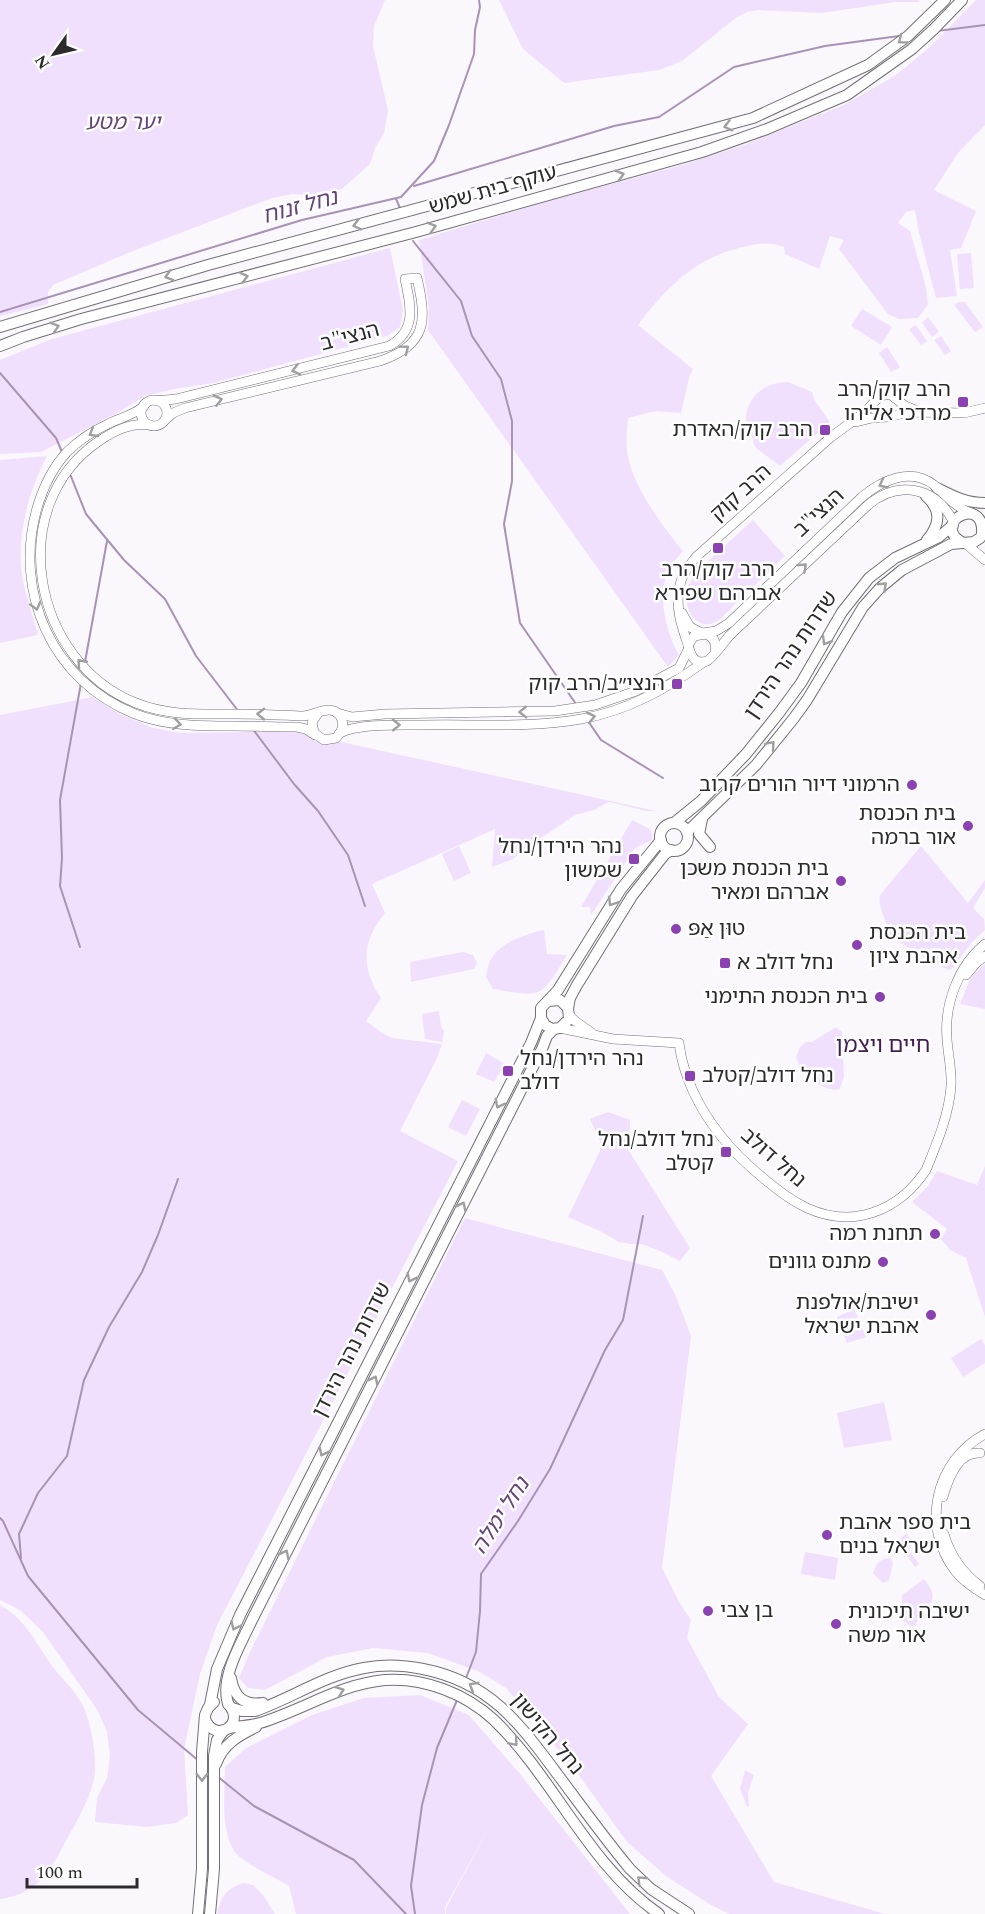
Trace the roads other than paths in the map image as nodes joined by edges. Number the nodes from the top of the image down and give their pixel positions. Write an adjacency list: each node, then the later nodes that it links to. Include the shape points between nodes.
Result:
1 (945, 0): 3 (main road, עוקף בית שמש, one-way to 3, via 908,36 868,65 753,118 208,265)
2 (962, 0): 4 (main road, עוקף בית שמש, one-way to 2, via 81,319 691,155 766,129 847,95 912,49)
3 (0, 327)
4 (0, 346)
5 (896, 399): 7 (street, via 885,394); 10 (street, הרב קוק); 11 (street, via 898,408)
6 (156, 401): 8 (street); 12 (street, via 166,410); 12 (street, הנצי"ב, one-way to 6, via 185,408 380,361 404,351 417,336 423,319 417,278 405,279 409,324 402,337 389,346)
7 (875, 402): 11 (street, via 876,410); 14 (street, הרב קוק)
8 (144, 406): 13 (street, via 142,417); 33 (street, one-way to 33, via 105,425 66,453 44,490 34,519 30,557 32,589 46,633 58,653 91,688 133,713 181,726 297,727)
9 (985, 408): 10 (street, הרב קוק, via 945,414)
10 (920, 411): 11 (street, הרב קוק)
11 (887, 416): 14 (street, הרב קוק)
12 (164, 421): 13 (street, via 158,426)
13 (150, 425): 30 (street, one-way to 13, via 302,716 179,714 156,710 114,692 79,663 66,646 47,605 40,568 42,535 51,500 71,467 95,444 128,427)
14 (848, 425): 25 (street, הרב קוק, via 696,557 681,580)
15 (937, 488): 17 (main road, via 958,499); 18 (street, הנצי"ב, via 955,505); 26 (street, הנצי"ב, one-way to 26, via 929,481 906,476 879,485 729,623)
16 (926, 496): 19 (street, הנצי"ב, via 942,506); 21 (main road, via 935,506 938,522); 28 (street, הנצי"ב, one-way to 16, via 875,500 905,489)
17 (985, 503)
18 (977, 514): 19 (main road, via 962,514); 20 (main road, via 983,524)
19 (953, 524): 21 (main road, שדרות נהר הירדן, via 939,537); 22 (main road, via 955,537)
20 (982, 534): 22 (main road, via 974,542); 23 (street)
21 (924, 542): 35 (main road, שדרות נהר הירדן, one-way to 35, via 883,566 859,588 779,713 701,801)
22 (964, 543): 24 (street); 34 (main road, שדרות נהר הירדן, one-way to 22, via 756,765 794,718 872,596 917,561 951,544)
23 (985, 554)
24 (985, 560)
25 (678, 601): 26 (street, via 687,624); 27 (street, הרב קוק, via 678,616)
26 (703, 633): 27 (street, via 693,637); 28 (street, via 714,640)
27 (688, 648): 29 (street, via 695,660); 31 (street, one-way to 31, via 680,668 649,685 575,709 352,717)
28 (716, 652): 29 (street)
29 (704, 662): 32 (street, one-way to 29, via 385,726 582,719 650,697)
30 (319, 712): 31 (street, via 328,709); 33 (street, via 312,724)
31 (337, 713): 32 (street, via 342,723)
32 (339, 734): 33 (street, via 327,740)
33 (316, 735)
34 (706, 812): 36 (main road, שדרות נהר הירדן); 38 (main road, via 699,834)
35 (674, 823): 36 (main road); 37 (main road, via 663,829)
36 (687, 832): 39 (main road, via 685,845)
37 (661, 840): 39 (main road); 43 (main road, one-way to 43, via 621,888)
38 (710, 847)
39 (671, 850): 44 (main road, via 632,896 577,985)
40 (985, 944): 42 (street, נחל דולב, via 970,958)
41 (985, 956): 42 (street, נחל דולב)
42 (956, 988): 47 (street, נחל דולב, via 946,1026 951,1075 948,1107 926,1170 890,1206 854,1218 806,1208 781,1193 740,1158 694,1093 679,1043)
43 (548, 1001): 44 (main road, via 560,1000); 45 (main road)
44 (569, 1011): 46 (main road, via 567,1023); 47 (street, נחל דולב, via 575,1021)
45 (541, 1018): 46 (main road, via 546,1026); 54 (main road, שדרות נהר הירדן, one-way to 54, via 240,1615 217,1669)
46 (557, 1028): 47 (street, נחל דולב); 52 (main road, שדרות נהר הירדן, one-way to 46, via 544,1042)
47 (597, 1036)
48 (981, 1437): 49 (street, via 977,1446); 51 (street, via 964,1447 948,1467 938,1492 937,1518 940,1542 952,1566)
49 (982, 1454): 50 (street, via 966,1455 955,1469 944,1494 942,1517 955,1560)
50 (985, 1588)
51 (985, 1595)
52 (231, 1668): 53 (main road, via 232,1685 241,1699 251,1704); 55 (main road, שדרות נהר הירדן, via 226,1686)
53 (279, 1701): 55 (main road, נחל הקישון, via 255,1711); 63 (main road, נחל הקישון, one-way to 53, via 635,1874 523,1729 503,1708 468,1683 432,1670 381,1665 333,1677)
54 (210, 1705): 55 (main road, via 219,1701); 57 (main road)
55 (230, 1706): 58 (main road, via 234,1721)
56 (286, 1713): 58 (main road); 59 (main road, via 228,1743); 62 (main road, נחל הקישון, one-way to 62, via 338,1691 382,1680 429,1685 461,1696 501,1728 608,1866)
57 (205, 1719): 58 (main road, via 212,1729); 60 (main road, one-way to 60)
58 (226, 1729): 59 (main road, via 215,1746)
59 (214, 1773): 61 (main road)
60 (198, 1914)
61 (210, 1914)
62 (659, 1914)
63 (688, 1914)

